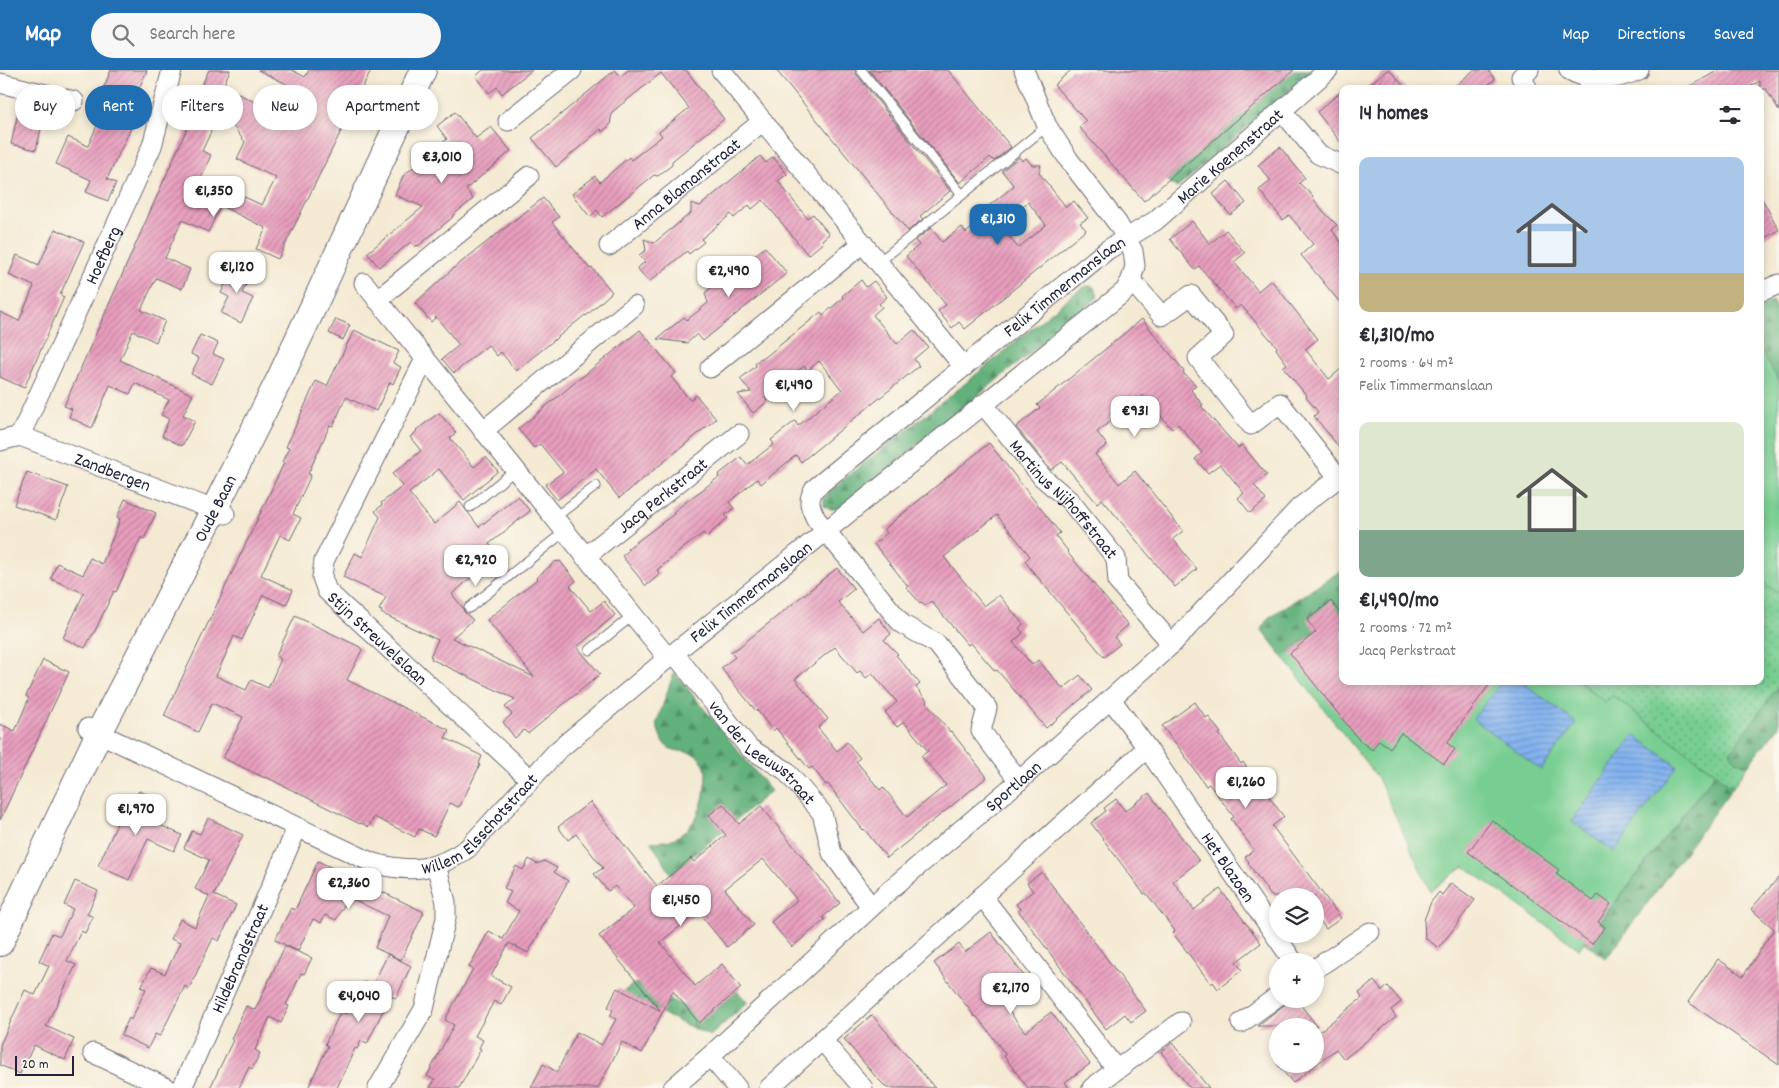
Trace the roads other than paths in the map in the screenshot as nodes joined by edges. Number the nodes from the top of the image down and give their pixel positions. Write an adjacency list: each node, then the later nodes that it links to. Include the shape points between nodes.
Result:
1 (172, 70): 37 (street, Hoefberg, via 152,146)
2 (423, 70): 44 (street, Oude Baan)
3 (572, 70): 15 (street)
4 (721, 70): 16 (street)
5 (861, 70): 20 (lane)
6 (1024, 70): 17 (street)
7 (1328, 70): 14 (street, Marie Koenenstraat)
8 (1529, 70): 12 (street, via 1521,77)
9 (1639, 70): 10 (street, via 1604,79)
10 (1573, 71)
11 (0, 83): 13 (street)
12 (1526, 85)
13 (15, 87)
14 (1282, 111): 18 (street, via 1318,154); 21 (street, Marie Koenenstraat, via 1155,220)
15 (508, 121)
16 (763, 121): 22 (street); 23 (street, Anna Blamanstraat)
17 (1047, 126): 20 (lane); 21 (street)
18 (1339, 164)
19 (529, 176): 29 (street)
20 (962, 195): 24 (lane)
21 (1127, 238): 25 (street, Felix Timmermanslaan, via 1135,266); 32 (street, Felix Timmermanslaan)
22 (863, 243): 24 (street); 33 (street)
23 (609, 246)
24 (879, 262): 32 (street)
25 (1131, 280): 34 (street, Felix Timmermanslaan, via 1125,291); 40 (street, via 1162,316 1191,295 1224,335 1198,358 1251,425 1280,403)
26 (364, 283): 29 (street)
27 (1779, 284): 28 (street)
28 (1764, 290)
29 (377, 300): 31 (street)
30 (634, 306): 35 (street)
31 (425, 360): 35 (street); 56 (street, Stijn Streuvelslaan, via 324,561 322,577 327,591)
32 (964, 367): 46 (street, Felix Timmermanslaan, via 814,489 810,506)
33 (710, 368)
34 (983, 404): 46 (street, Felix Timmermanslaan); 50 (street, Martinus Nijhoffstraat, via 1042,478 1070,500 1116,558 1118,582)
35 (483, 431): 39 (street)
36 (739, 434): 47 (street, Jacq Perkstraat)
37 (20, 436): 38 (street); 44 (street, Zandbergen)
38 (0, 441)
39 (515, 470): 43 (lane); 45 (street)
40 (1339, 475)
41 (1339, 477): 50 (street, Sportlaan, via 1300,507)
42 (596, 486): 45 (lane)
43 (470, 507)
44 (220, 512): 54 (street, Oude Baan)
45 (559, 525): 47 (street); 48 (lane)
46 (825, 531): 52 (street, Felix Timmermanslaan); 57 (street, via 902,624 937,644 987,708 981,732)
47 (585, 557): 49 (street)
48 (469, 608)
49 (633, 615): 51 (lane); 52 (street)
50 (1172, 644): 53 (street, Sportlaan)
51 (590, 650)
52 (671, 656): 56 (street, Willem Elsschotstraat, via 557,751); 61 (street, van der Leeuwstraat, via 749,748 785,770 822,813 832,853)
53 (1111, 699): 55 (street, Het Blazoen); 57 (street, Sportlaan)
54 (93, 730): 58 (street, Willem Elsschotstraat); 63 (street, Oude Baan)
55 (1147, 748): 60 (street); 64 (street, Het Blazoen)
56 (530, 779): 59 (street, Willem Elsschotstraat, via 468,848 453,859)
57 (1019, 781): 61 (street, Sportlaan)
58 (297, 828): 59 (street, Willem Elsschotstraat, via 374,863 395,869); 74 (street, Hildebrandstraat)
59 (436, 865): 75 (street, via 446,902 446,918 424,1009)
60 (982, 896): 69 (street); 72 (street)
61 (871, 907): 71 (street, Sportlaan)
62 (1370, 932): 65 (street)
63 (0, 943)
64 (1288, 953)
65 (1324, 963)
66 (1269, 1003): 68 (street)
67 (1181, 1022): 72 (street)
68 (1242, 1023)
69 (822, 1040): 78 (street); 79 (street)
70 (93, 1053): 73 (street)
71 (710, 1056): 76 (street, Sportlaan); 77 (street)
72 (1116, 1069): 80 (street)
73 (166, 1088)
74 (182, 1088)
75 (378, 1088)
76 (673, 1088)
77 (737, 1088)
78 (770, 1088)
79 (863, 1088)
80 (1092, 1088)

